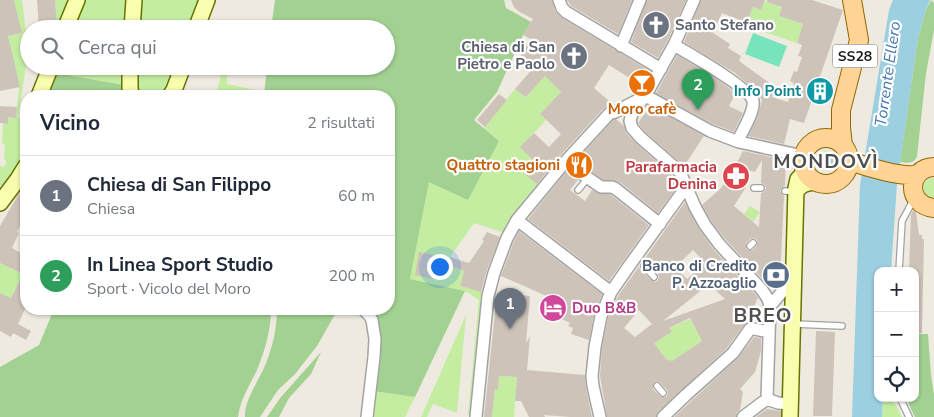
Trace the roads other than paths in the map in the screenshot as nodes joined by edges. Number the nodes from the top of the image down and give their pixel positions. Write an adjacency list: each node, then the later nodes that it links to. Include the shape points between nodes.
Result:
1 (76, 0): 8 (street)
2 (134, 0): 9 (street)
3 (207, 0): 10 (street)
4 (559, 0): 12 (street, via 566,12)
5 (640, 0): 12 (street)
6 (694, 0): 11 (street)
7 (852, 0): 21 (main road, SS28, via 859,40)
8 (69, 20)
9 (133, 20)
10 (199, 20)
11 (674, 45): 13 (street); 25 (street, via 719,72 753,100)
12 (621, 46): 13 (street)
13 (661, 69): 20 (street)
14 (47, 75): 17 (street)
15 (130, 75): 18 (street)
16 (180, 75): 19 (street)
17 (41, 90)
18 (130, 90)
19 (174, 90)
20 (651, 98): 22 (street); 23 (street, via 632,114); 29 (street, via 709,131)
21 (841, 110): 24 (main road, SS28); 26 (main road, SS28)
22 (612, 113): 23 (street); 27 (street)
23 (631, 124): 32 (street, via 641,138 680,172)
24 (826, 138): 26 (main road); 29 (main road, via 807,147)
25 (738, 141)
26 (843, 145): 28 (main road)
27 (565, 162): 31 (street); 38 (street)
28 (855, 169): 29 (main road, via 827,185 820,184); 35 (main road)
29 (808, 170): 43 (street, via 790,192)
30 (20, 176): 37 (street)
31 (588, 178): 36 (lane); 39 (street, via 601,187 616,189)
32 (686, 187): 39 (street); 45 (street, via 696,211 718,242 737,259 762,290)
33 (754, 188): 34 (lane)
34 (761, 188)
35 (920, 189): 41 (lane, via 902,221)
36 (578, 190)
37 (0, 203)
38 (517, 220): 44 (street); 56 (street, via 507,238 488,294)
39 (660, 224): 44 (street)
40 (644, 266): 42 (lane)
41 (899, 267)
42 (654, 277)
43 (794, 278): 45 (street); 47 (street)
44 (611, 292): 57 (street, via 600,320 592,373)
45 (770, 306): 49 (street)
46 (368, 315): 55 (street, via 375,339)
47 (793, 324): 48 (lane); 54 (street)
48 (842, 326)
49 (769, 332): 52 (street); 58 (street, via 750,330 733,353 673,404)
50 (657, 386): 51 (lane)
51 (663, 393)
52 (767, 399): 54 (street); 59 (street)
53 (902, 402): 60 (lane)
54 (790, 410)
55 (366, 417)
56 (476, 417)
57 (600, 417)
58 (664, 417)
59 (743, 417)
60 (909, 417)

